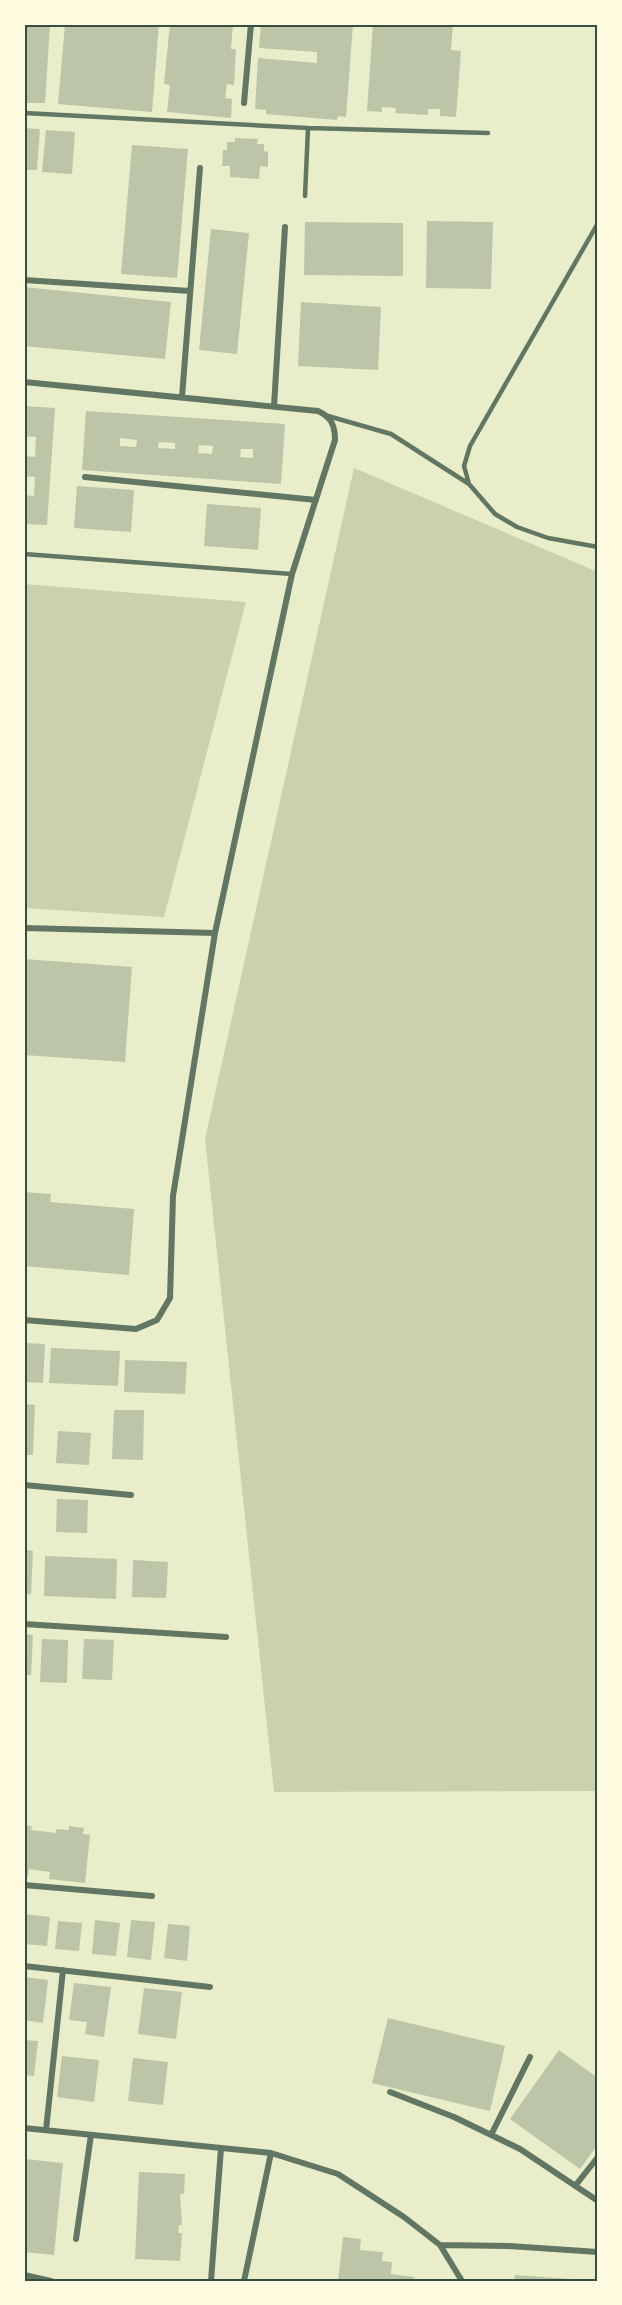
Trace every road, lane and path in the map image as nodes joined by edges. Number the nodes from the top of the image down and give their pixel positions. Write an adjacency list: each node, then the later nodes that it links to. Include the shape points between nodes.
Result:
1 (251, 24): 2 (street)
2 (244, 103)
3 (24, 113): 4 (lane)
4 (308, 128): 5 (lane); 7 (lane)
5 (488, 133)
6 (200, 168): 11 (street)
7 (305, 196)
8 (598, 223): 17 (lane, via 470,446 464,466)
9 (285, 227): 14 (street)
10 (24, 280): 11 (street)
11 (190, 291): 13 (street)
12 (24, 382): 13 (street)
13 (182, 397): 14 (street)
14 (274, 406): 15 (street, via 318,411)
15 (328, 416): 17 (lane, via 390,434); 18 (street, via 335,427 335,440)
16 (85, 477): 18 (street)
17 (469, 484): 19 (lane, via 495,514 517,527 548,538)
18 (316, 500): 21 (street)
19 (598, 547)
20 (24, 554): 21 (lane)
21 (292, 574): 23 (street)
22 (24, 928): 23 (street)
23 (214, 933): 24 (street, via 172,1197 170,1298 157,1320 136,1329)
24 (24, 1320)
25 (24, 1485): 26 (street)
26 (130, 1495)
27 (24, 1624): 28 (street)
28 (226, 1637)
29 (24, 1885): 30 (street)
30 (152, 1896)
31 (24, 1966): 32 (street)
32 (63, 1970): 33 (street); 37 (street)
33 (210, 1987)
34 (530, 2057): 39 (street)
35 (390, 2092): 39 (street)
36 (24, 2128): 37 (street)
37 (46, 2130): 38 (street)
38 (91, 2135): 40 (street); 45 (street)
39 (491, 2135): 43 (street, via 520,2149)
40 (221, 2148): 41 (street); 50 (street)
41 (272, 2153): 46 (street, via 338,2174); 51 (street)
42 (598, 2157): 43 (street)
43 (575, 2186): 44 (street)
44 (598, 2201)
45 (76, 2239)
46 (440, 2245): 47 (street); 52 (street)
47 (598, 2252)
48 (24, 2275): 49 (street)
49 (51, 2281)
50 (212, 2281)
51 (244, 2281)
52 (462, 2281)

